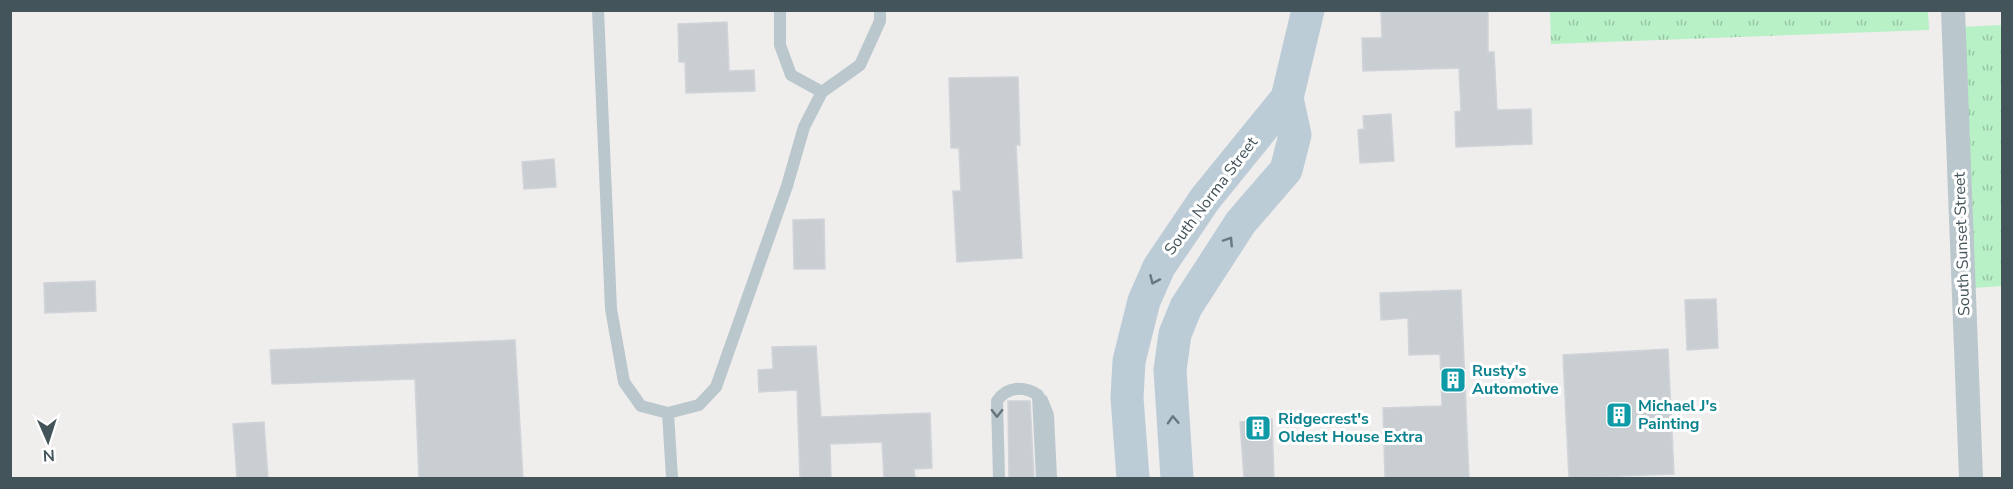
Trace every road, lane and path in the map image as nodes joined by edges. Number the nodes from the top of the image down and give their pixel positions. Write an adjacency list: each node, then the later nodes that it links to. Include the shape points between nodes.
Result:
1 (598, 10): 9 (lane, via 611,309 624,382 641,406)
2 (780, 10): 6 (lane, via 780,45 791,75)
3 (880, 10): 6 (lane, via 880,21 860,65)
4 (1308, 10): 7 (street, South Norma Street)
5 (1953, 10): 16 (street, South Sunset Street)
6 (822, 92): 9 (lane, via 804,127 716,387 699,405)
7 (1287, 98): 14 (street, South Norma Street, one-way to 14, via 1205,199 1159,267 1144,301 1130,361 1127,398); 15 (street, South Norma Street, one-way to 7, via 1170,370 1175,334 1186,307 1241,222 1286,170 1295,135)
8 (1038, 395): 11 (lane, one-way to 11, via 1015,388 997,401); 12 (lane); 13 (lane, via 1048,416)
9 (668, 413): 10 (lane)
10 (672, 478)
11 (999, 478)
12 (1042, 478)
13 (1051, 478)
14 (1133, 478)
15 (1177, 478)
16 (1971, 478)

